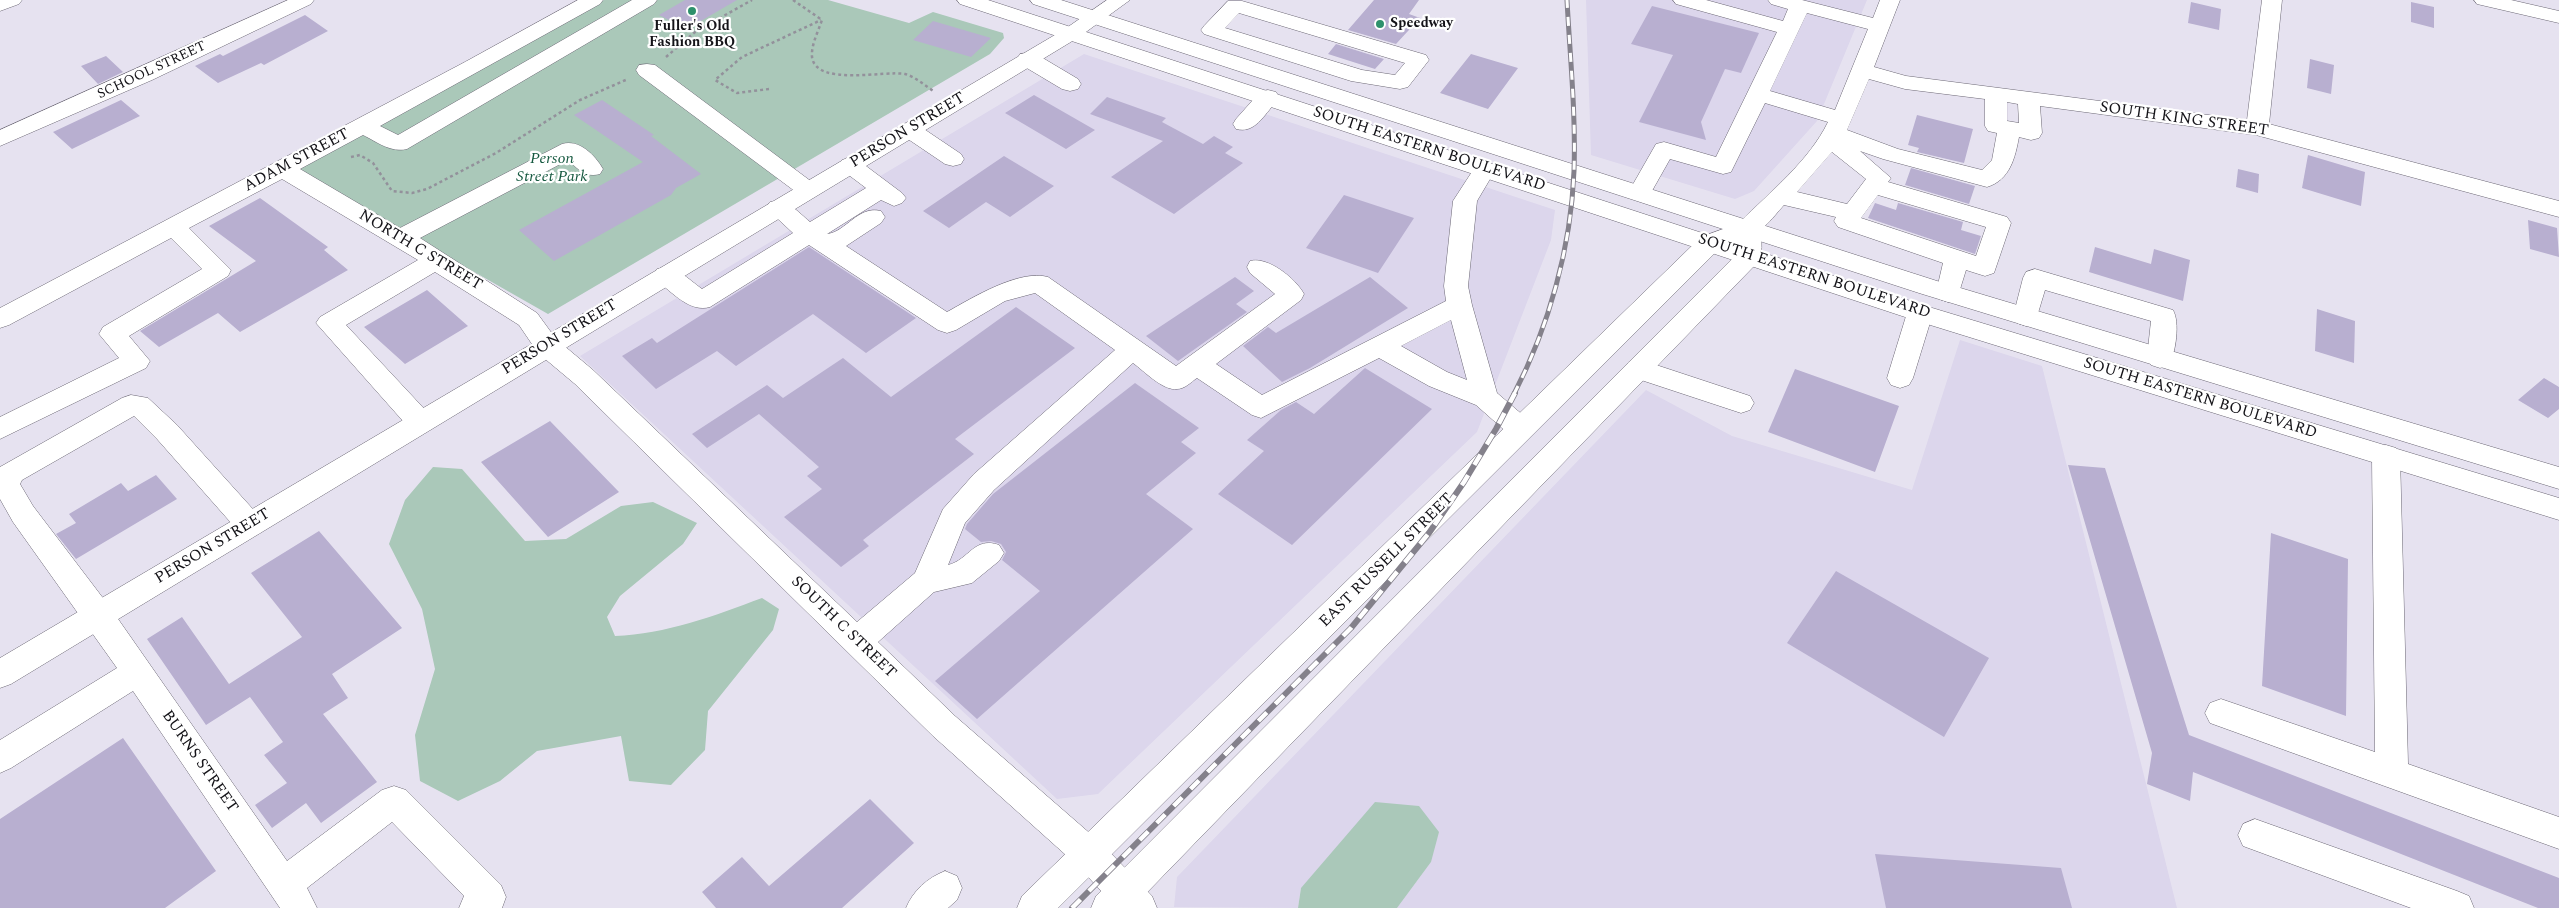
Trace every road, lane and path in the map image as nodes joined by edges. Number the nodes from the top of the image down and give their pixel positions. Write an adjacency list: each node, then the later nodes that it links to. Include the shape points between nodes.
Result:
1 (12, 0): 16 (main road)
2 (304, 0): 46 (main road, SCHOOL STREET)
3 (593, 0): 41 (main road, ADAM STREET)
4 (646, 0): 41 (main road, via 399,144)
5 (752, 0): 28 (path, via 695,32)
6 (793, 0): 20 (path)
7 (967, 0): 23 (main road, SOUTH EASTERN BOULEVARD)
8 (1040, 0): 18 (main road, SOUTH EASTERN BOULEVARD)
9 (1120, 0): 18 (main road, PERSON STREET)
10 (1683, 0): 22 (main road)
11 (1778, 0): 17 (main road)
12 (1890, 0): 21 (main road, EAST RUSSELL STREET)
13 (2272, 0): 43 (main road)
14 (2484, 0): 19 (main road)
15 (1228, 2): 24 (main road, via 1211,30); 31 (main road, via 1418,60 1400,82)
16 (0, 5)
17 (1800, 6): 21 (main road); 22 (main road)
18 (1094, 17): 23 (main road, PERSON STREET); 26 (main road, SOUTH EASTERN BOULEVARD)
19 (2559, 17)
20 (822, 20): 33 (path, via 742,57 715,80 737,92); 39 (path, via 812,52 813,61 821,71 842,76 908,75)
21 (1880, 26): 29 (main road, EAST RUSSELL STREET)
22 (1790, 28): 35 (main road)
23 (1072, 33): 27 (main road, PERSON STREET); 37 (main road, SOUTH EASTERN BOULEVARD)
24 (1232, 36): 25 (main road); 26 (main road)
25 (1278, 51): 30 (main road); 31 (main road)
26 (1216, 55): 30 (main road, SOUTH EASTERN BOULEVARD)
27 (1028, 59): 32 (main road); 39 (main road, PERSON STREET)
28 (648, 70): 47 (path, via 580,100 496,153 427,189 412,193 392,191 372,163 360,155); 54 (main road)
29 (1862, 70): 36 (main road, SOUTH KING STREET, via 1905,82); 45 (main road, EAST RUSSELL STREET)
30 (1262, 71): 34 (main road, SOUTH EASTERN BOULEVARD)
31 (1346, 72): 34 (main road)
32 (1070, 84)
33 (769, 89)
34 (1330, 92): 55 (main road, SOUTH EASTERN BOULEVARD)
35 (1758, 94): 45 (main road); 55 (main road, via 1723,167 1664,149)
36 (1996, 94): 38 (main road, SOUTH KING STREET); 42 (main road, via 1996,126)
37 (1268, 97): 40 (main road); 52 (main road, SOUTH EASTERN BOULEVARD)
38 (2029, 98): 42 (main road, via 2031,133); 43 (main road, SOUTH KING STREET)
39 (953, 104): 44 (main road, PERSON STREET)
40 (1244, 124)
41 (363, 126): 50 (main road, ADAM STREET)
42 (2009, 128): 45 (main road, via 2003,162 1987,179 1890,154)
43 (2257, 128): 58 (main road, SOUTH KING STREET)
44 (910, 130): 48 (main road); 49 (main road, PERSON STREET)
45 (1836, 131): 53 (main road, via 1879,178); 56 (main road, EAST RUSSELL STREET)
46 (0, 139)
47 (346, 158)
48 (953, 159)
49 (850, 165): 54 (main road, PERSON STREET); 64 (main road, via 888,194)
50 (283, 169): 61 (main road, ADAM STREET); 63 (main road, NORTH C STREET)
51 (592, 169): 63 (main road, via 570,149)
52 (1485, 169): 65 (main road, SOUTH EASTERN BOULEVARD); 72 (main road, via 1465,202 1456,286)
53 (1873, 186): 59 (main road); 67 (main road, via 1999,223 1985,267)
54 (808, 190): 57 (main road, PERSON STREET)
55 (1640, 193): 62 (main road, SOUTH EASTERN BOULEVARD)
56 (1780, 196): 59 (main road); 62 (main road, EAST RUSSELL STREET)
57 (778, 208): 64 (main road); 70 (main road, PERSON STREET)
58 (2559, 209)
59 (1852, 213): 67 (main road, via 1846,222)
60 (872, 217): 64 (main road)
61 (173, 227): 75 (main road, ADAM STREET); 86 (main road, via 219,270 112,334 137,360)
62 (1748, 228): 65 (main road, EAST RUSSELL STREET); 66 (main road); 71 (main road, SOUTH EASTERN BOULEVARD)
63 (400, 238): 68 (main road, NORTH C STREET)
64 (819, 240): 70 (main road, via 701,301); 78 (main road, via 947,324 996,294 1039,283)
65 (1710, 243): 66 (main road, SOUTH EASTERN BOULEVARD); 87 (main road, EAST RUSSELL STREET)
66 (1749, 256): 73 (main road, SOUTH EASTERN BOULEVARD); 81 (main road)
67 (1956, 259): 71 (main road)
68 (437, 260): 76 (main road, NORTH C STREET, via 530,320); 85 (main road, via 329,323)
69 (1259, 267): 80 (main road, via 1292,294)
70 (666, 275): 76 (main road, PERSON STREET)
71 (1948, 293): 74 (main road, SOUTH EASTERN BOULEVARD)
72 (1459, 305): 77 (main road); 83 (main road)
73 (1920, 313): 82 (main road); 88 (main road, SOUTH EASTERN BOULEVARD)
74 (2026, 317): 79 (main road, SOUTH EASTERN BOULEVARD); 79 (main road, via 2035,278 2164,316)
75 (0, 319)
76 (547, 346): 85 (main road, PERSON STREET); 95 (main road, SOUTH C STREET, via 584,377)
77 (1379, 346): 80 (main road, via 1261,408); 83 (main road, via 1438,379)
78 (1132, 349): 80 (main road, via 1176,380); 93 (main road, via 984,482 954,517)
79 (2160, 358): 89 (main road, SOUTH EASTERN BOULEVARD)
80 (1197, 364)
81 (1638, 369): 84 (main road); 105 (main road)
82 (1900, 378)
83 (1485, 398): 87 (main road)
84 (1741, 403)
85 (420, 422): 91 (main road, PERSON STREET)
86 (0, 429)
87 (1521, 429): 103 (main road, EAST RUSSELL STREET)
88 (2386, 456): 90 (main road, SOUTH EASTERN BOULEVARD); 100 (main road)
89 (2559, 478)
90 (2559, 510)
91 (250, 525): 94 (main road, PERSON STREET); 94 (main road, BURNS STREET, via 139,405 131,406 11,473 6,484 23,514)
92 (989, 554): 93 (main road, via 962,574)
93 (926, 581): 95 (main road)
94 (98, 615): 96 (main road, BURNS STREET); 97 (main road, PERSON STREET)
95 (857, 641): 103 (main road, SOUTH C STREET, via 944,726)
96 (137, 672): 99 (main road); 104 (main road, BURNS STREET)
97 (0, 674)
98 (2221, 713): 100 (main road)
99 (0, 758)
100 (2392, 773): 101 (main road)
101 (2559, 833)
102 (2255, 835): 108 (main road)
103 (1089, 854): 105 (main road, SOUTH C STREET); 107 (main road, EAST RUSSELL STREET)
104 (292, 896): 106 (main road, via 394,802 489,897)
105 (1124, 903)
106 (476, 908)
107 (1034, 908)
108 (2456, 908)

